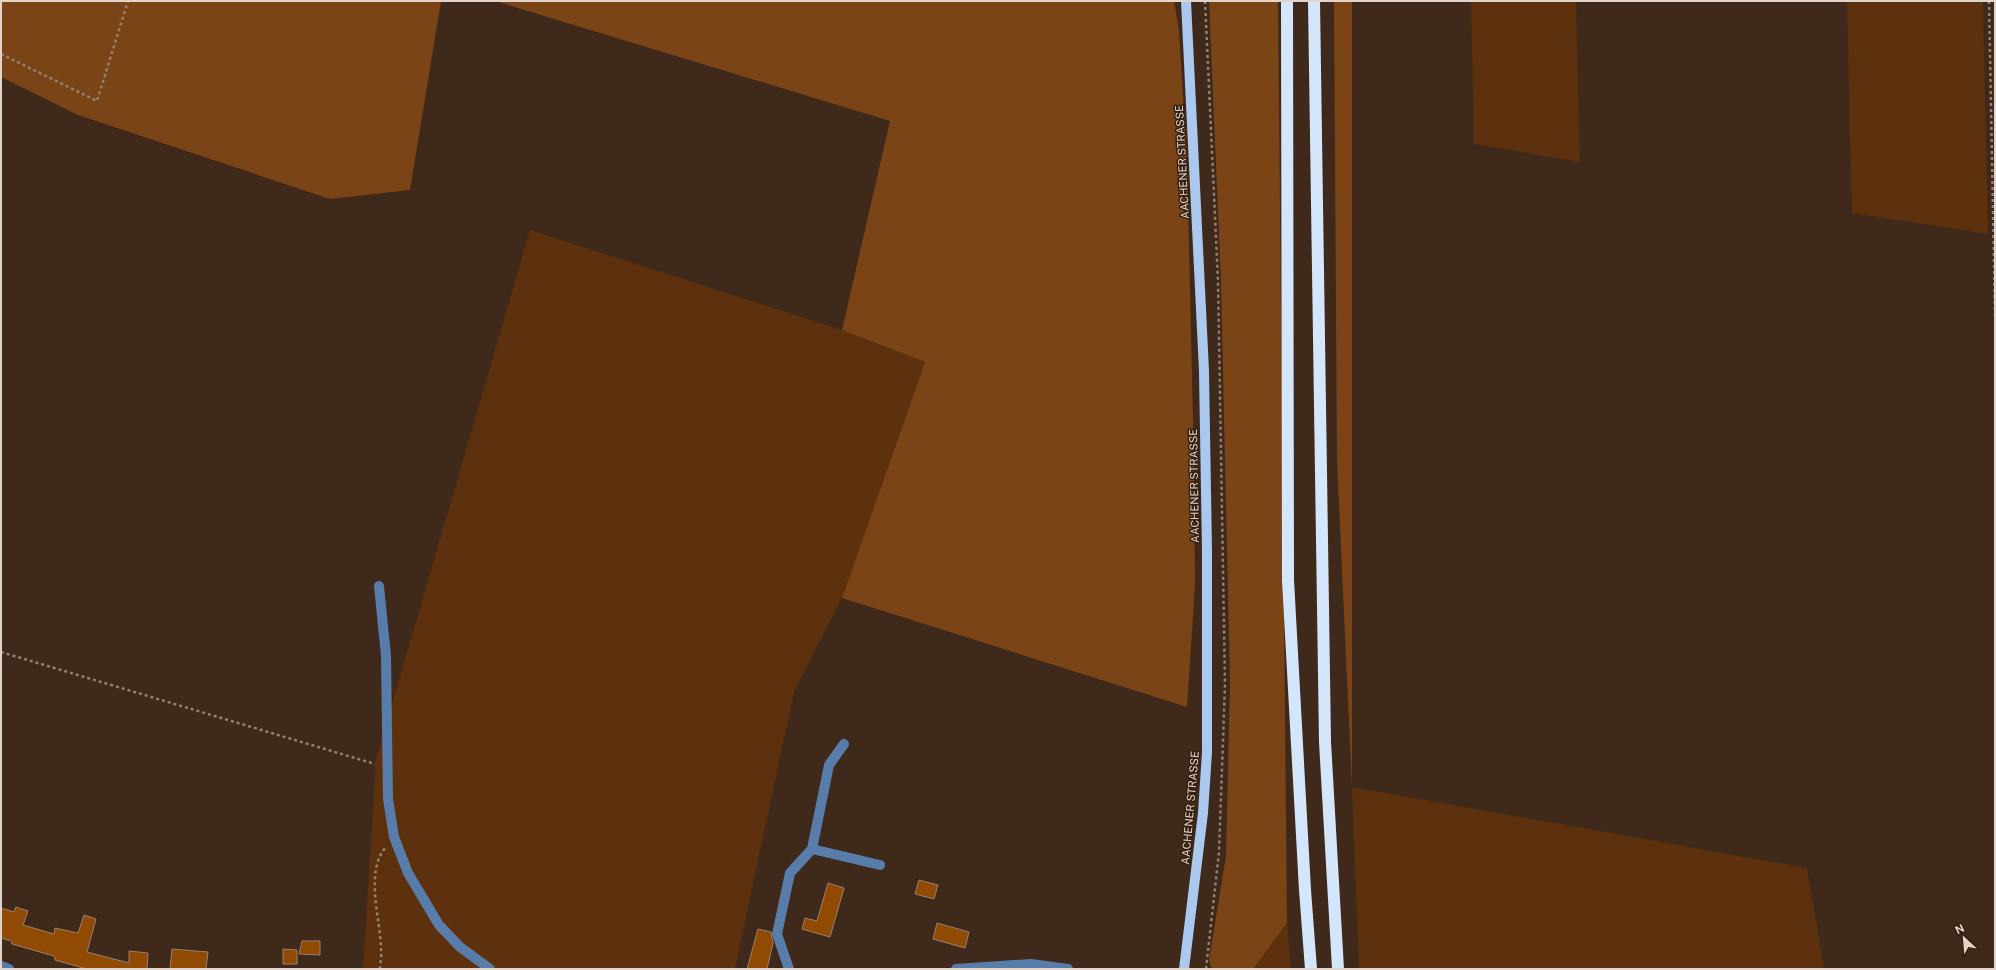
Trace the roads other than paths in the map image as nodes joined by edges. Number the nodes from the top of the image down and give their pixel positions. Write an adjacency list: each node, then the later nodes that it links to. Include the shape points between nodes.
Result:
1 (1186, 1): 14 (main road, AACHENER STRASSE, via 1204,371 1207,752 1203,813)
2 (1287, 1): 15 (highway, via 1288,580)
3 (1314, 1): 16 (highway, via 1325,734)
4 (379, 586): 10 (street, via 386,656 388,799 394,837 408,873 439,926 460,948)
5 (844, 744): 6 (street, via 830,765)
6 (812, 849): 7 (street); 11 (street, via 790,873 782,906 777,934)
7 (880, 865)
8 (1, 966): 9 (street)
9 (9, 969)
10 (490, 969)
11 (789, 969)
12 (956, 969): 13 (street, via 1031,964)
13 (1068, 969)
14 (1184, 969)
15 (1311, 969)
16 (1338, 969)

